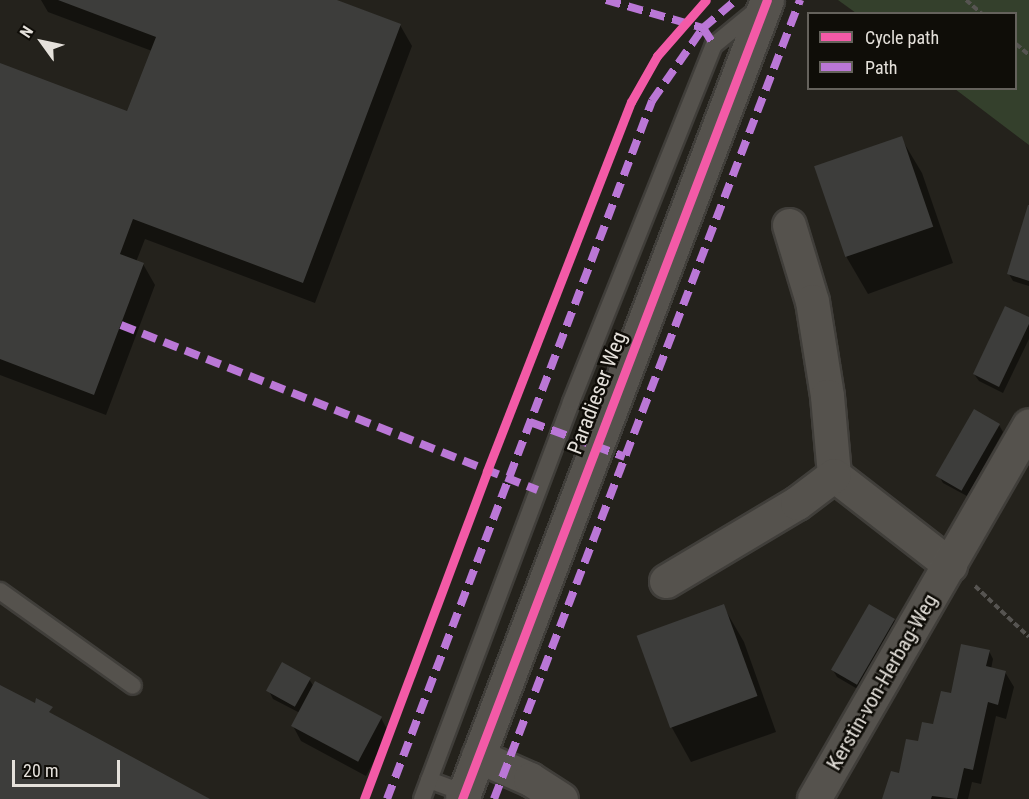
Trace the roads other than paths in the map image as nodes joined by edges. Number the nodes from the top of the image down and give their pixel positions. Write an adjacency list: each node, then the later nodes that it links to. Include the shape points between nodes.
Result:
1 (766, 2): 9 (street, Paradieser Weg); 10 (lane, via 714,45 571,402)
2 (789, 225): 4 (street, via 812,301)
3 (1029, 425): 5 (street, Kerstin-von-Herbag-Weg)
4 (834, 474): 5 (street); 6 (street, via 797,503)
5 (951, 565): 14 (street, Kerstin-von-Herbag-Weg)
6 (666, 581)
7 (0, 591): 8 (lane)
8 (133, 686)
9 (478, 756): 11 (street, Paradieser Weg); 13 (street, via 530,779)
10 (429, 780): 11 (lane); 12 (lane)
11 (463, 796)
12 (422, 799)
13 (561, 799)
14 (814, 799)

